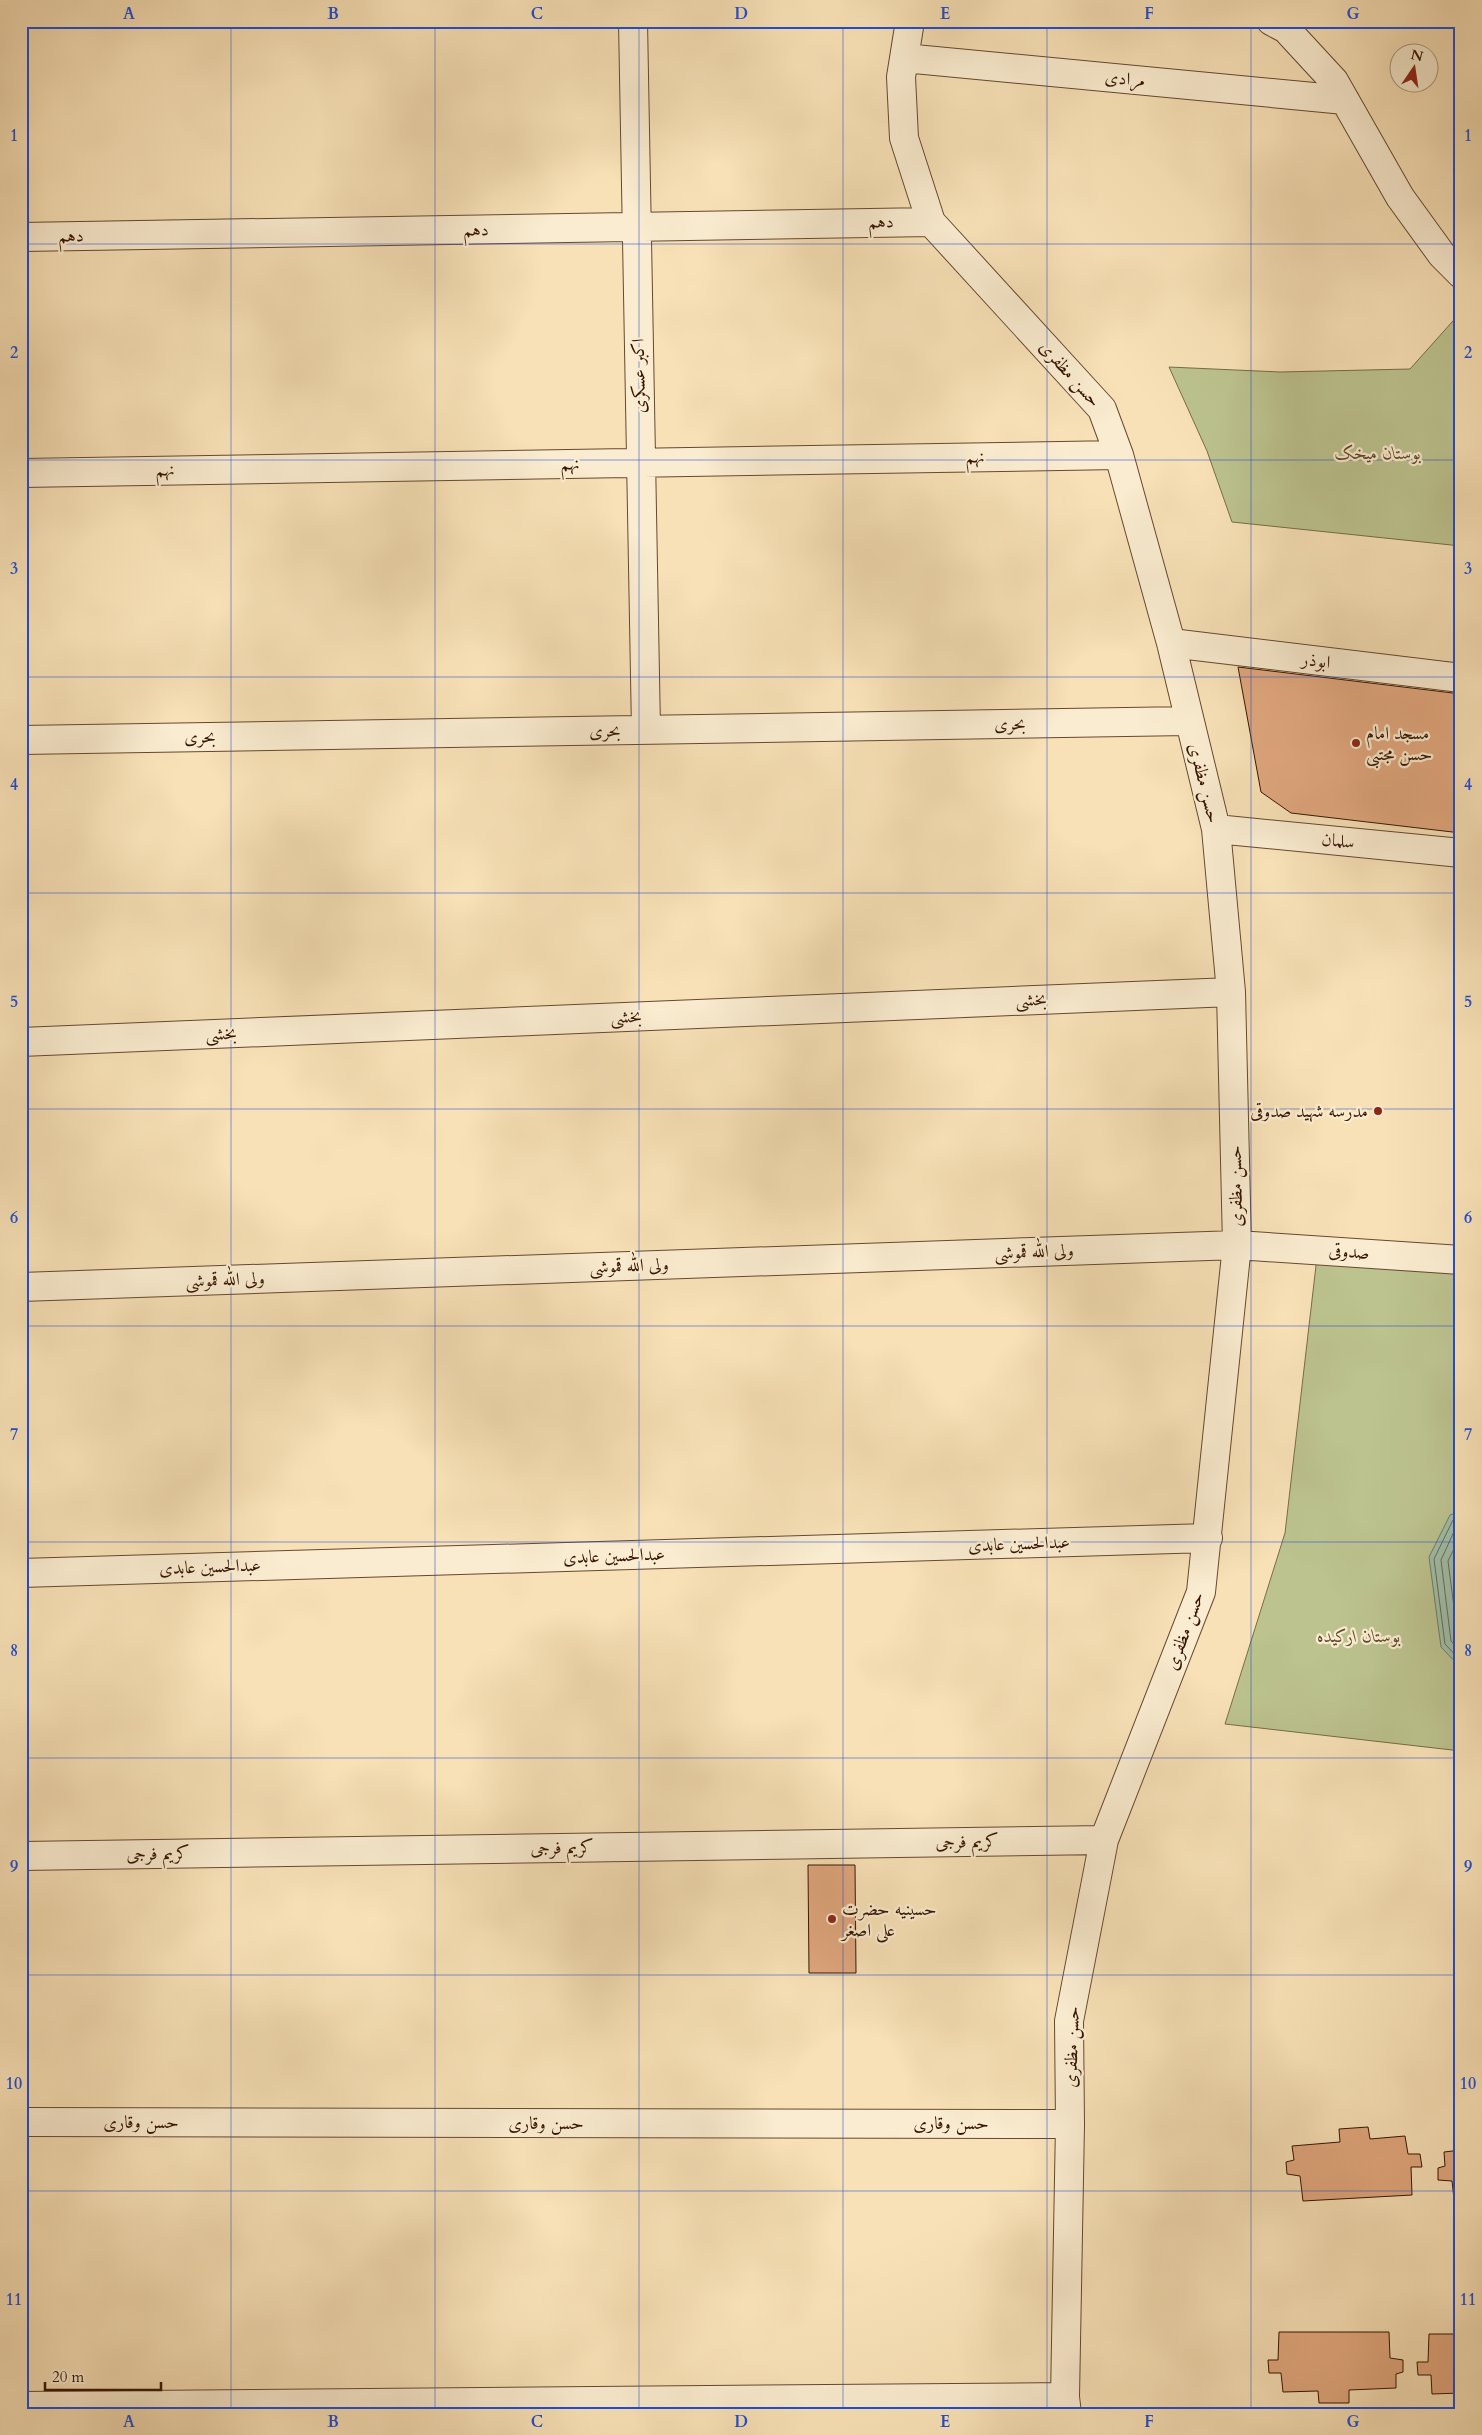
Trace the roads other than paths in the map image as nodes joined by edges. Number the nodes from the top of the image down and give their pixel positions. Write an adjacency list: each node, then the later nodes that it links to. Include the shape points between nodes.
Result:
1 (633, 21): 7 (street, اکبر عسکری)
2 (910, 21): 4 (street, حسن مظفری)
3 (1271, 21): 5 (street, via 1286,29 1334,81)
4 (904, 58): 5 (street, مرادی); 6 (street, حسن مظفری, via 904,138)
5 (1345, 100): 9 (street, via 1400,197 1442,255)
6 (931, 222): 7 (street, دهم); 10 (street, حسن مظفری, via 1102,409)
7 (636, 227): 8 (street, دهم); 11 (street, اکبر عسکری)
8 (21, 237)
9 (1461, 274)
10 (1119, 455): 11 (street, نهم); 13 (street, حسن مظفری)
11 (640, 462): 12 (street, نهم); 16 (street, اکبر عسکری)
12 (21, 472)
13 (1171, 643): 14 (street, ابوذر); 15 (street, حسن مظفری)
14 (1461, 678)
15 (1188, 721): 16 (street, بحری); 18 (street, حسن مظفری)
16 (646, 730): 17 (street, بحری)
17 (21, 740)
18 (1216, 829): 19 (street, سلمان); 20 (street, حسن مظفری)
19 (1461, 853)
20 (1231, 992): 21 (street, بخشی); 22 (street, حسن مظفری)
21 (21, 1042)
22 (1237, 1245): 23 (street, صدوقی); 24 (street, ولی الله قموشی); 25 (street, حسن مظفری)
23 (1461, 1260)
24 (21, 1287)
25 (1208, 1538): 26 (street, عبدالحسین عابدی); 27 (street, حسن مظفری, via 1202,1592)
26 (21, 1573)
27 (1104, 1840): 28 (street, کریم فرجی); 30 (street, حسن مظفری, via 1069,2021)
28 (21, 1856)
29 (21, 2122): 30 (street, حسن وقاری)
30 (1070, 2124): 31 (street, حسن مظفری)
31 (1066, 2405): 32 (street)
32 (21, 2406)

